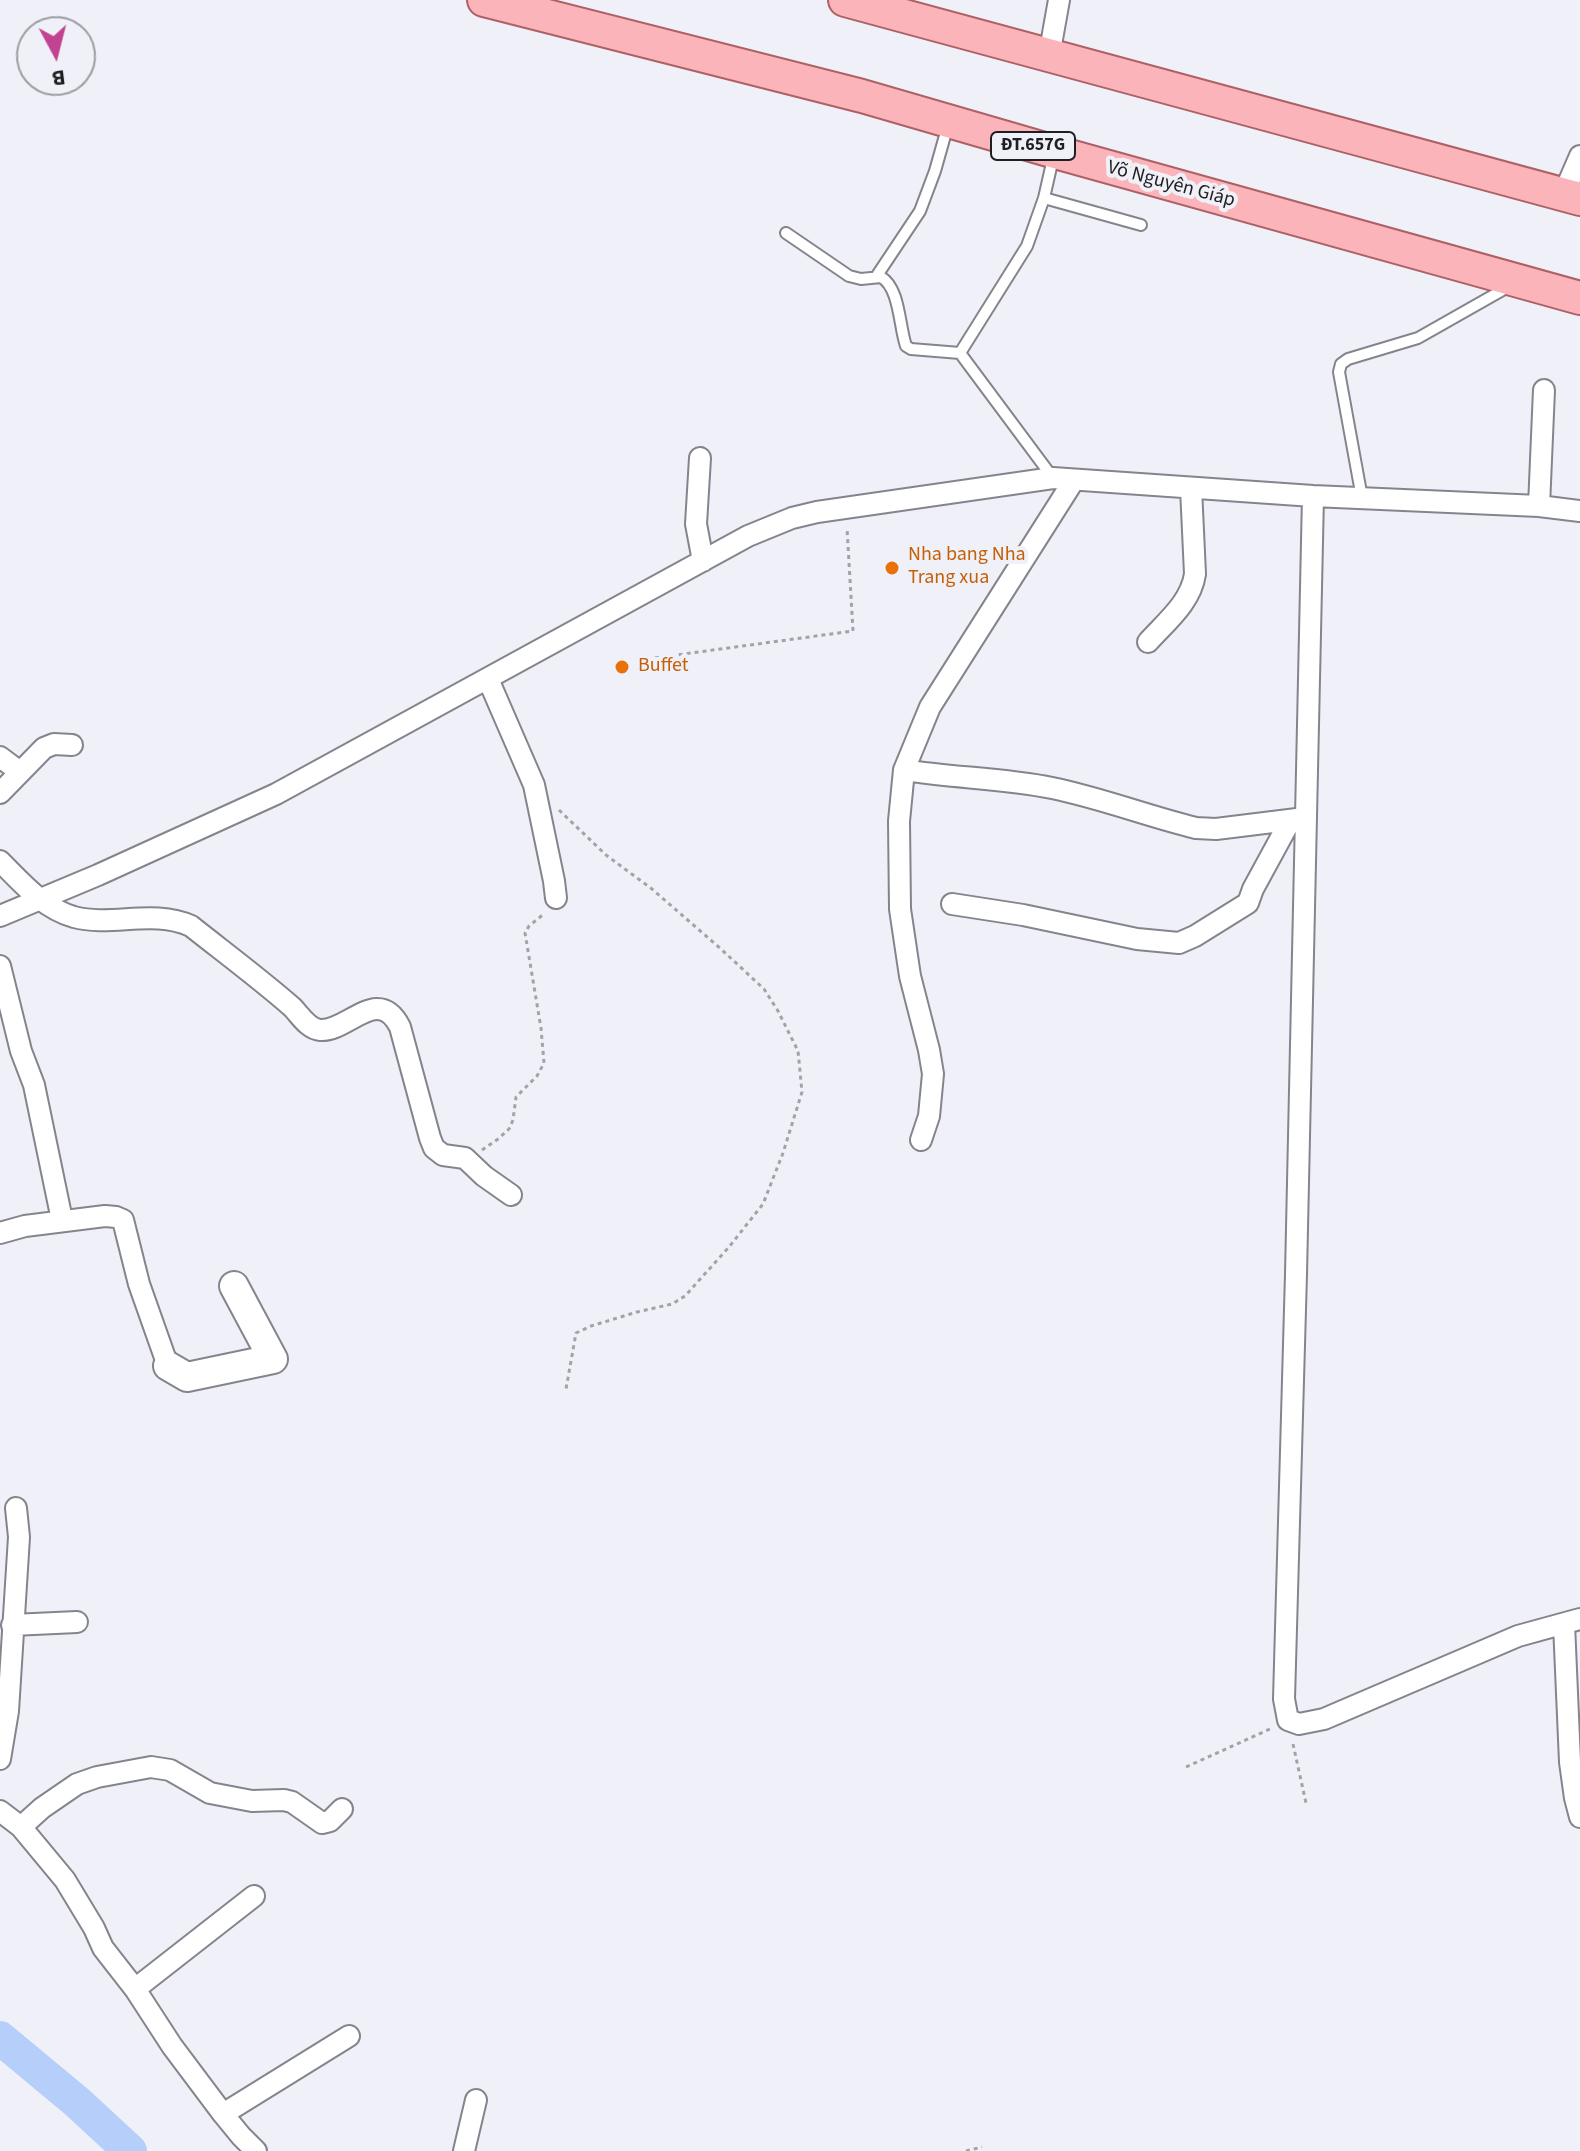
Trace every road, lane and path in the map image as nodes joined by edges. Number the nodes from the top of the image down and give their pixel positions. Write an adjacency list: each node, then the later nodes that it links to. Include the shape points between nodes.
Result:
1 (484, 0): 5 (main road, Võ Nguyên Giáp / ĐT.657G)
2 (845, 0): 4 (main road)
3 (1059, 0): 4 (street)
4 (1049, 56): 8 (main road)
5 (948, 121): 6 (main road, Võ Nguyên Giáp / ĐT.657G); 12 (lane, via 920,211)
6 (1055, 152): 9 (lane); 13 (main road, Võ Nguyên Giáp / ĐT.657G)
7 (1580, 156): 8 (street)
8 (1572, 197)
9 (1044, 198): 10 (lane); 15 (lane, via 1027,246)
10 (1141, 225)
11 (786, 233): 12 (lane, via 849,276)
12 (876, 277): 15 (lane, via 889,282 906,346)
13 (1519, 281): 14 (main road, Võ Nguyên Giáp / ĐT.657G); 22 (lane, via 1418,338 1341,364)
14 (1580, 298)
15 (960, 353): 18 (lane)
16 (1544, 390): 23 (street)
17 (700, 458): 26 (street, via 696,524)
18 (1053, 478): 19 (street); 24 (street)
19 (1074, 480): 20 (street); 32 (street, via 930,707)
20 (1191, 488): 21 (street); 27 (street, via 1193,589)
21 (1313, 496): 22 (street); 36 (street)
22 (1362, 498): 23 (street)
23 (1539, 506): 25 (street)
24 (846, 508): 26 (street, via 770,526); 28 (path, via 853,631)
25 (1580, 511)
26 (703, 561): 29 (street)
27 (1148, 642)
28 (647, 659)
29 (488, 679): 34 (street); 39 (street, via 276,794)
30 (72, 745): 33 (street, via 49,745)
31 (0, 757): 33 (street)
32 (904, 770): 36 (street, via 1053,789 1196,828); 43 (street, via 900,909 933,1074)
33 (20, 772): 35 (street)
34 (534, 785): 38 (street); 50 (path, via 606,855 764,989 798,1051 802,1082 797,1113 763,1204 685,1296 576,1333)
35 (0, 793)
36 (1297, 820): 40 (street, via 1248,903 1179,943); 56 (street, via 1296,1259 1284,1699)
37 (0, 861): 39 (street)
38 (556, 898): 44 (path, via 525,933 544,1063 516,1097 509,1129)
39 (40, 900): 41 (street); 44 (street, via 76,917 149,917 191,926 318,1030 365,1012 389,1012 400,1027 434,1148)
40 (952, 904)
41 (0, 916)
42 (0, 966): 46 (street, via 34,1085)
43 (921, 1140)
44 (465, 1158): 45 (street)
45 (511, 1195)
46 (62, 1220): 47 (street); 49 (street, via 123,1220)
47 (0, 1233)
48 (234, 1286): 49 (main road, via 273,1359 187,1377)
49 (168, 1366)
50 (566, 1389)
51 (16, 1508): 52 (street)
52 (9, 1538): 55 (street)
53 (1572, 1621): 56 (street, via 1518,1636 1324,1719 1299,1724); 62 (street, via 1570,1762)
54 (77, 1622): 55 (street)
55 (12, 1625): 57 (street)
56 (1288, 1720): 58 (path); 59 (path)
57 (0, 1759)
58 (1186, 1767)
59 (1306, 1803)
60 (342, 1809): 63 (street, via 322,1823 292,1802 210,1793 170,1770 151,1767 77,1784)
61 (0, 1811): 63 (street)
62 (1580, 1817)
63 (21, 1827): 65 (street, via 65,1880 103,1948)
64 (254, 1896): 65 (street)
65 (135, 1989): 68 (street)
66 (349, 2036): 68 (street)
67 (476, 2100): 71 (street)
68 (223, 2114): 70 (street)
69 (982, 2147): 72 (path)
70 (256, 2151)
71 (464, 2151)
72 (966, 2151)

